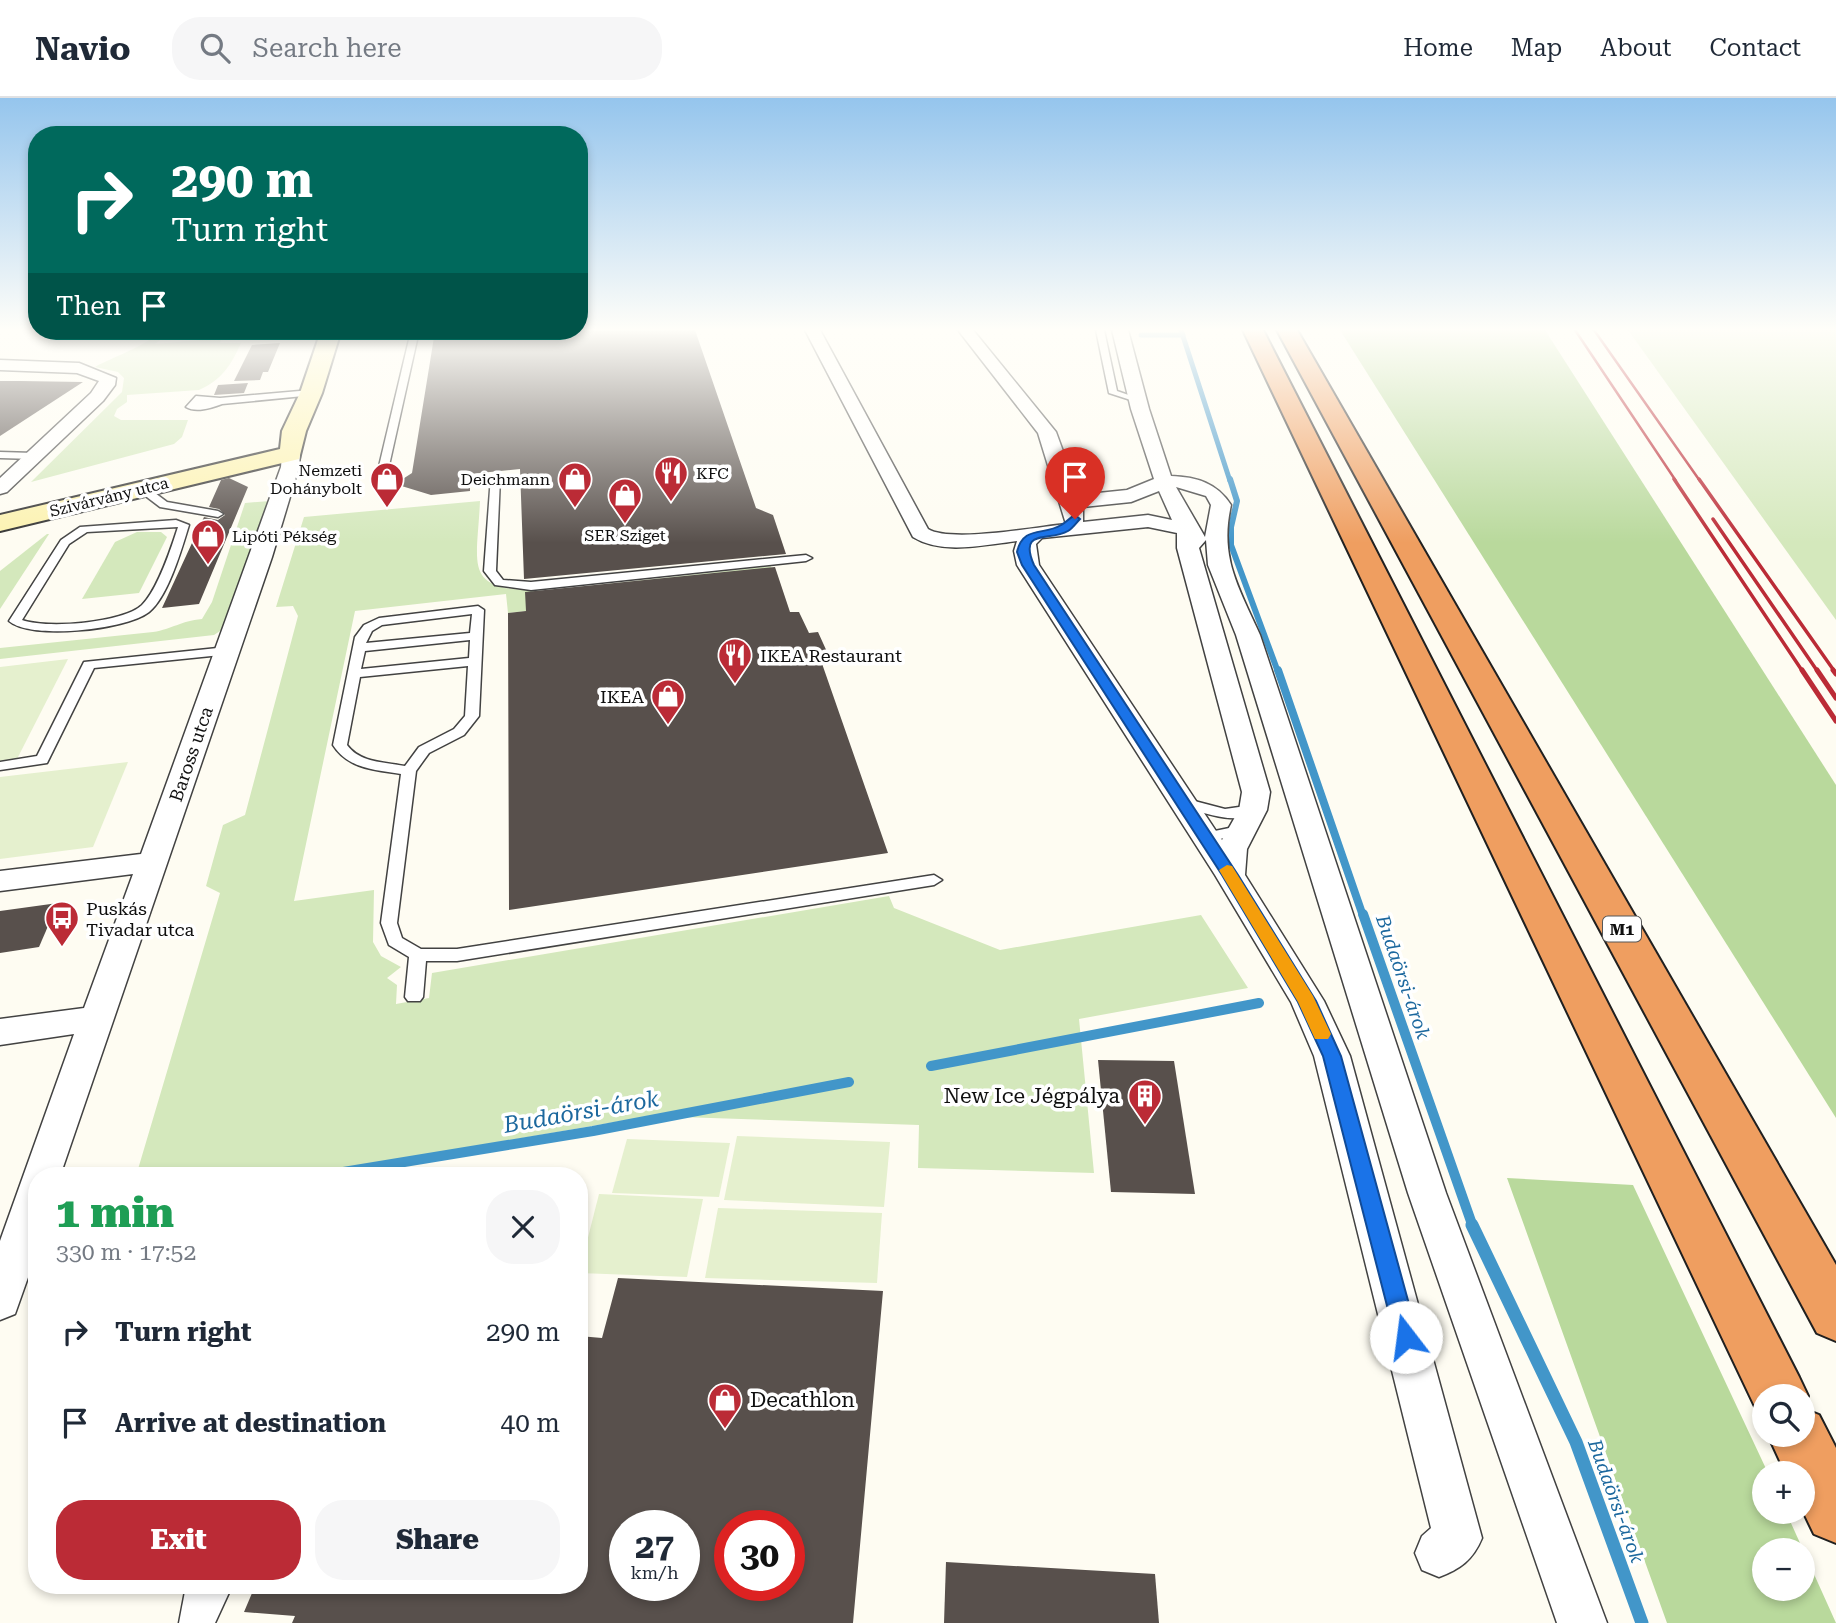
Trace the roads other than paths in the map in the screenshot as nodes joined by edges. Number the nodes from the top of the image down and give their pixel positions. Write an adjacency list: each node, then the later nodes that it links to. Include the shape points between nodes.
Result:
1 (93, 401): 11 (street)
2 (308, 401): 9 (street, Baross utca)
3 (399, 401): 13 (lane)
4 (850, 401): 24 (street, via 919,533 944,542)
5 (1022, 401): 17 (street, via 1047,432)
6 (1137, 401): 14 (street)
7 (1288, 401): 50 (highway)
8 (1327, 401): 49 (highway, M1)
9 (292, 442): 16 (street, Szivárvány utca); 30 (street, Baross utca, via 290,467)
10 (0, 455): 11 (lane)
11 (34, 456): 15 (street)
12 (495, 478): 26 (lane, via 490,571 499,583 531,586)
13 (381, 479)
14 (1166, 481): 17 (street, via 1112,499); 22 (street); 27 (street, via 1202,486 1218,497 1215,545)
15 (3, 482)
16 (143, 489): 18 (lane, via 164,505); 19 (street, Szivárvány utca)
17 (1068, 493): 21 (street, via 1075,519)
18 (218, 514)
19 (79, 518): 19 (lane, via 15,621 22,627 137,615 148,607 184,525); 20 (street, Szivárvány utca)
20 (0, 523)
21 (1064, 529): 22 (street, via 1148,521); 23 (street)
22 (1187, 529): 27 (street); 36 (street, via 1188,548 1256,792)
23 (1035, 534): 24 (street); 25 (street)
24 (981, 539): 25 (street)
25 (1023, 552): 35 (street)
26 (806, 558)
27 (1219, 565): 58 (street, via 1248,635 1427,1193)
28 (477, 636): 29 (lane); 29 (lane, via 478,610 379,622 361,636); 31 (lane)
29 (359, 648): 32 (lane)
30 (227, 650): 33 (lane, via 89,665 42,760); 38 (street, Baross utca)
31 (475, 661): 32 (lane); 34 (lane, via 472,716 467,725 456,734 432,741 415,755)
32 (355, 674): 34 (lane, via 340,745 343,753 355,760)
33 (0, 766)
34 (409, 771): 42 (lane, via 389,923 395,941)
35 (1183, 802): 36 (lane); 37 (street)
36 (1246, 820): 37 (lane); 39 (street, via 1232,849)
37 (1205, 837): 39 (street)
38 (154, 862): 41 (street); 44 (street, Baross utca)
39 (1230, 875): 53 (street, via 1307,1001 1332,1056 1458,1538)
40 (934, 880): 42 (lane, via 457,955)
41 (0, 881)
42 (418, 955): 43 (lane)
43 (414, 997)
44 (96, 1019): 45 (street); 46 (street, Baross utca)
45 (0, 1032)
46 (44, 1167)
47 (28, 1216): 48 (street)
48 (0, 1301)
49 (1836, 1316)
50 (1773, 1384)
51 (1804, 1447): 52 (highway)
52 (1836, 1512)
53 (1439, 1553)
54 (197, 1594): 56 (lane)
55 (215, 1594): 57 (lane)
56 (192, 1623)
57 (201, 1623)
58 (1581, 1623)

